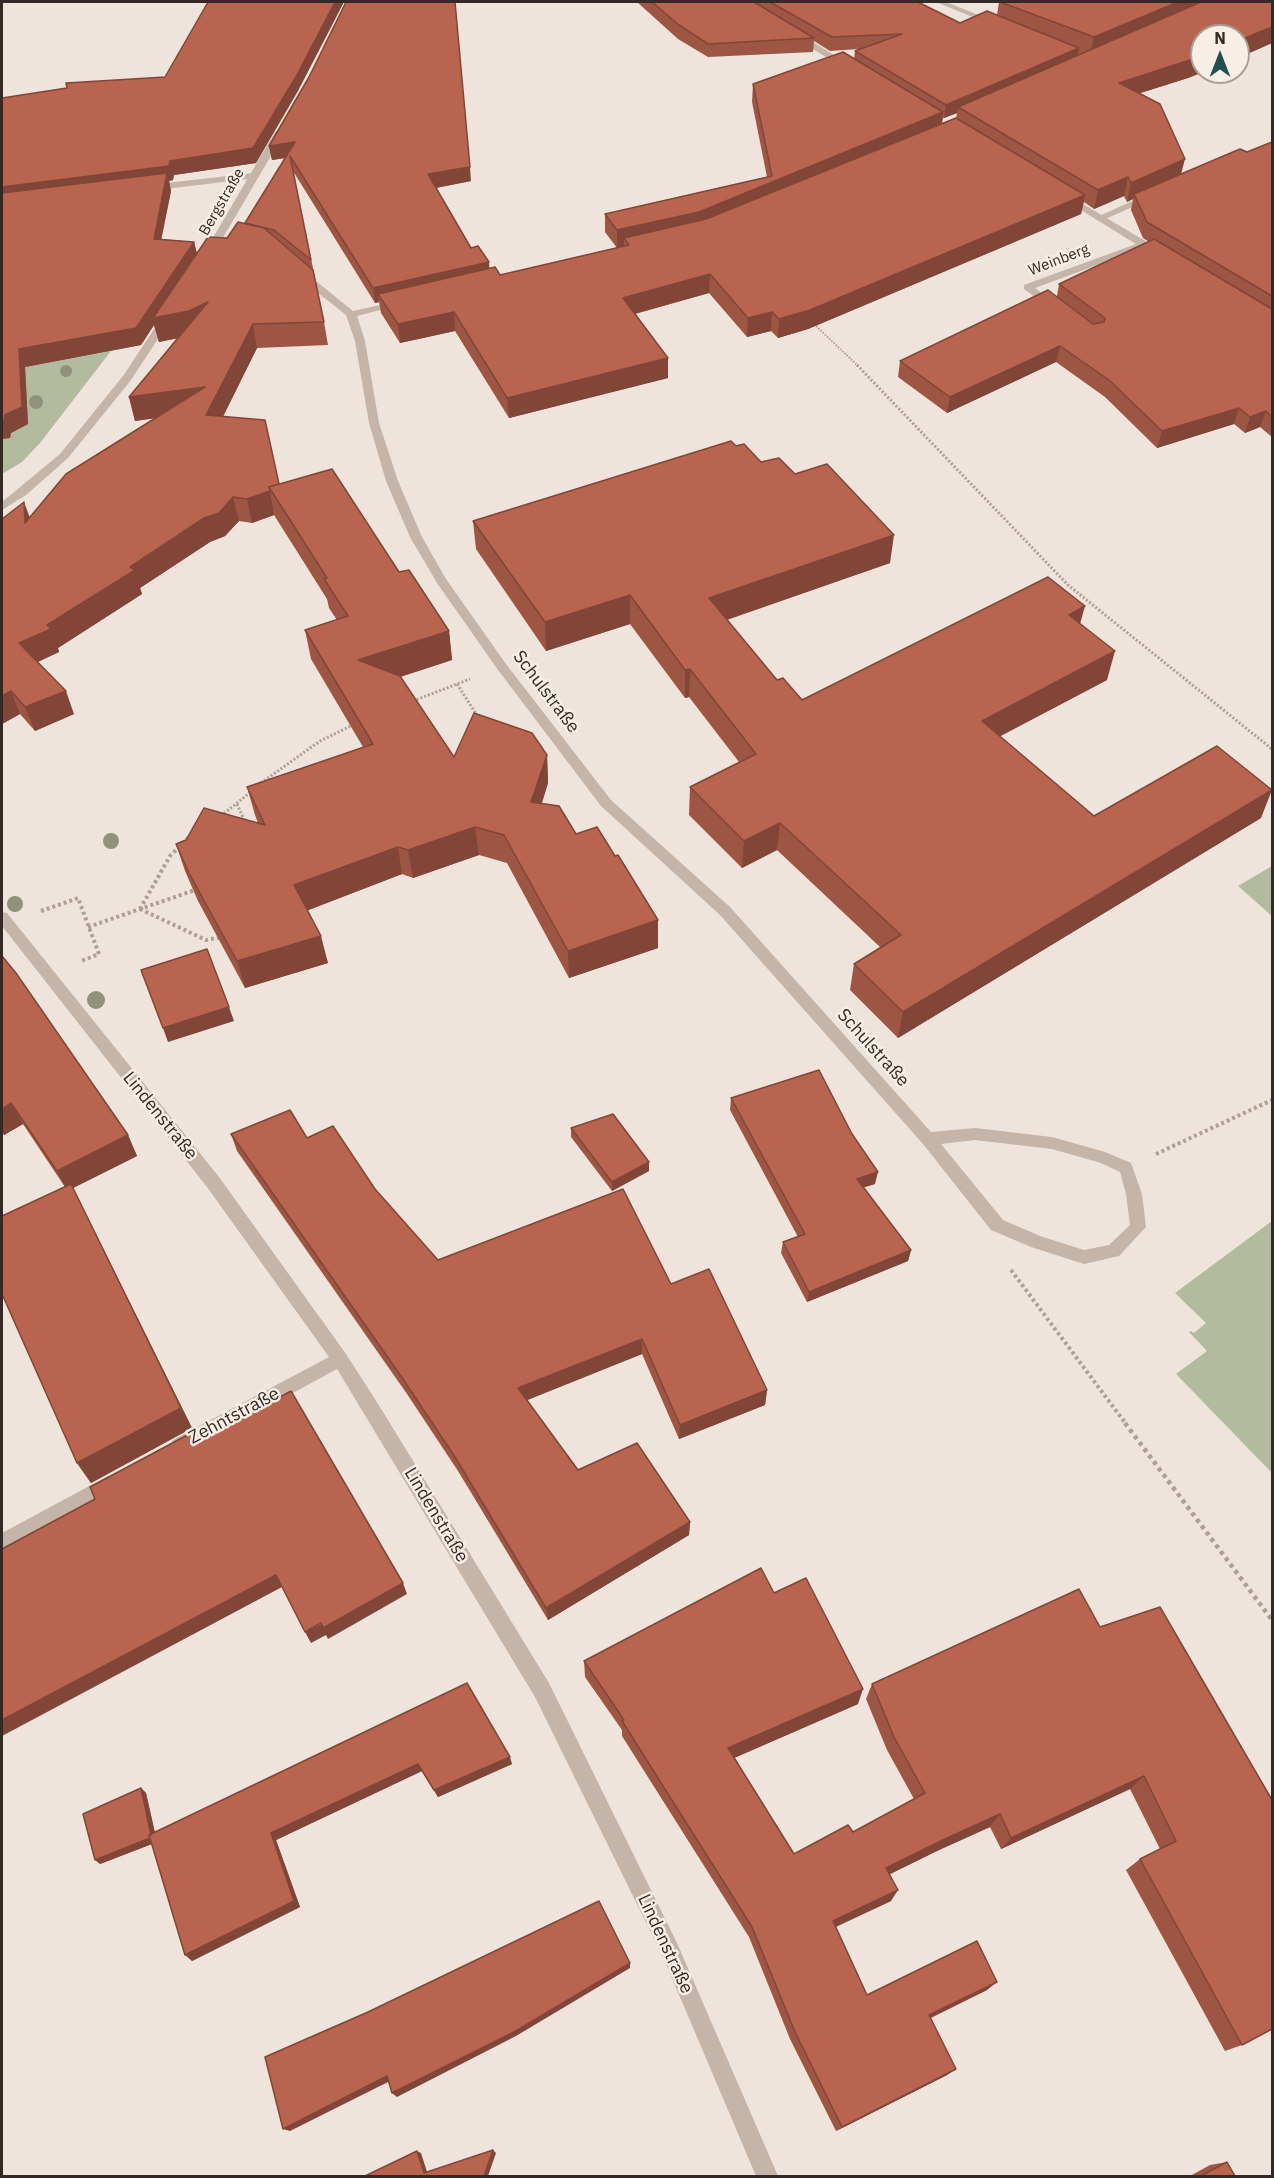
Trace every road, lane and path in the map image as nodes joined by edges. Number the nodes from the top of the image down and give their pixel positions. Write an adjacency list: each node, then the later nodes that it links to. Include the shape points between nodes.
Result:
1 (940, 2): 2 (street)
2 (1004, 27)
3 (790, 32): 4 (street)
4 (852, 69)
5 (288, 119): 6 (street, Bergstraße)
6 (253, 176): 7 (street); 13 (street, Bergstraße, via 226,237)
7 (139, 189)
8 (1165, 190): 10 (street)
9 (1060, 194): 10 (street, Weinberg)
10 (1100, 218): 11 (street, Weinberg)
11 (1144, 244): 12 (street, Weinberg); 18 (street, Weinberg, via 1028,287)
12 (1174, 263)
13 (202, 264)
14 (296, 269): 17 (street)
15 (177, 302): 20 (street, via 127,378 64,456)
16 (407, 302): 17 (street)
17 (351, 314): 21 (street, Schulstraße, via 360,341 374,423 401,503 441,580)
18 (1066, 315)
19 (812, 322): 26 (path, via 1068,585)
20 (2, 507)
21 (502, 667): 22 (path); 38 (street, Schulstraße, via 606,803 725,911)
22 (457, 684): 23 (path); 24 (path)
23 (412, 701)
24 (480, 719)
25 (360, 722): 27 (path, via 320,741 267,777)
26 (1272, 749)
27 (237, 804): 28 (path); 29 (path)
28 (218, 818)
29 (246, 825)
30 (192, 834): 32 (path, via 170,856)
31 (204, 887): 32 (path)
32 (140, 909): 34 (path); 35 (path, via 206,940)
33 (4, 920): 34 (path, via 78,898); 41 (street, Lindenstraße, via 213,1182)
34 (88, 927): 36 (path)
35 (229, 935)
36 (96, 947)
37 (1272, 1100): 39 (path)
38 (928, 1139): 39 (street, via 975,1134 1052,1143 1106,1158); 39 (street, Schulstraße, via 997,1225 1084,1257 1113,1251 1138,1227)
39 (1126, 1168)
40 (1008, 1267): 45 (path)
41 (340, 1359): 42 (street, Zehntstraße); 46 (street, Lindenstraße, via 542,1690 670,1950)
42 (166, 1453)
43 (125, 1475): 44 (street)
44 (2, 1542)
45 (1272, 1620)
46 (767, 2176)

